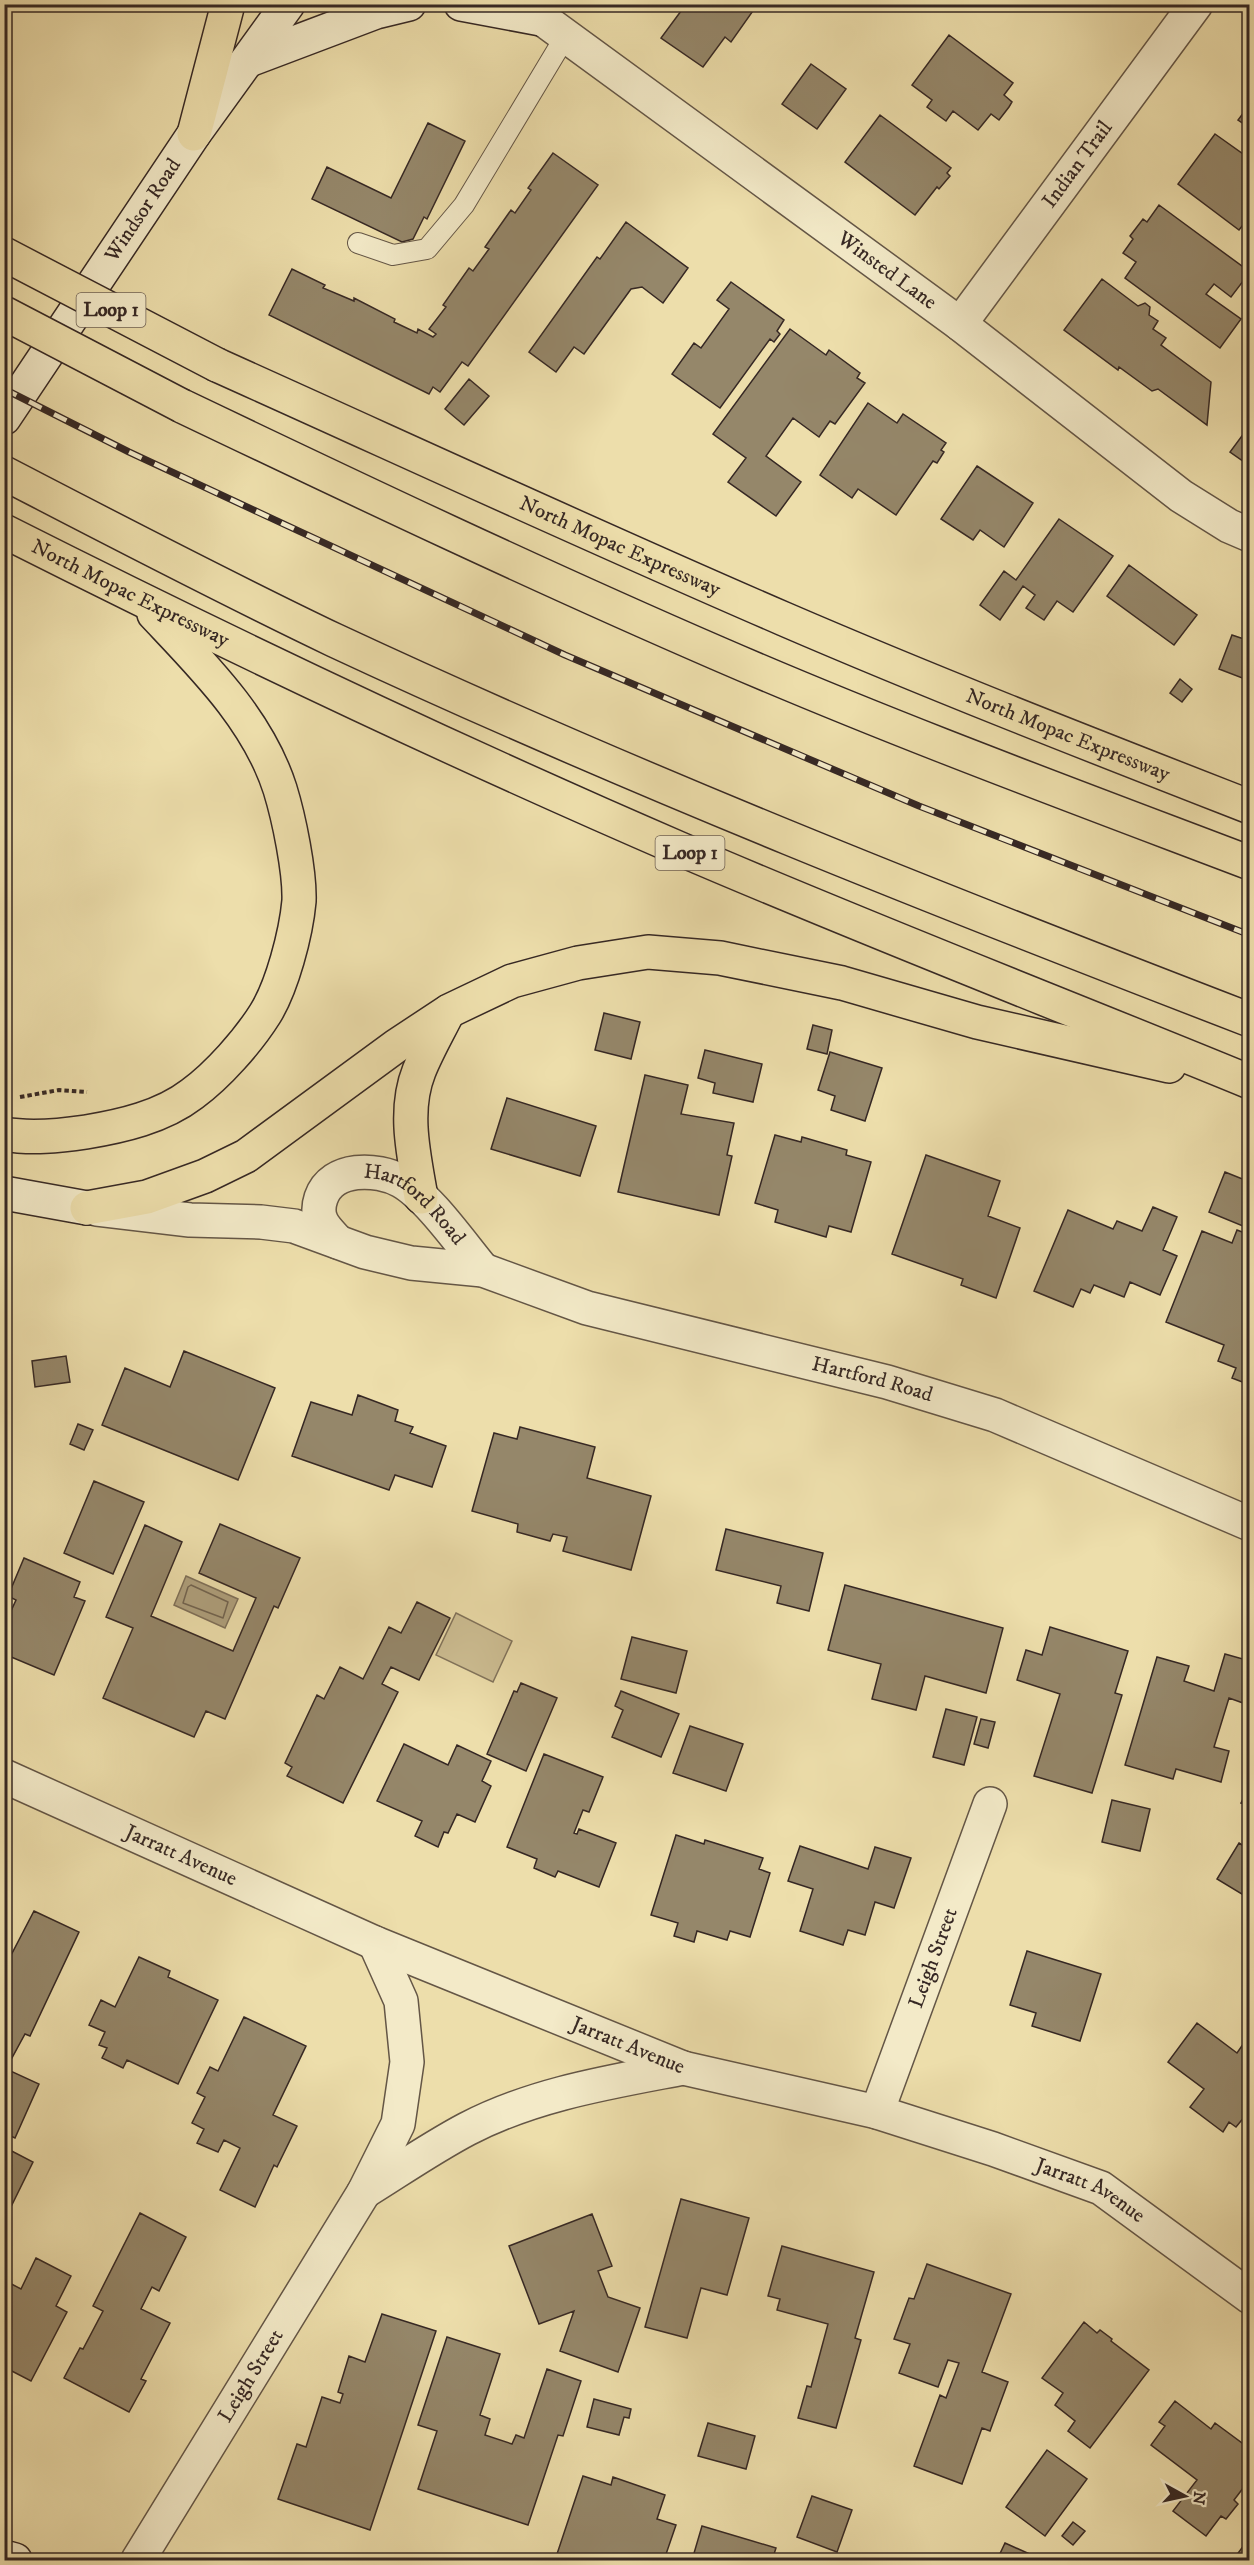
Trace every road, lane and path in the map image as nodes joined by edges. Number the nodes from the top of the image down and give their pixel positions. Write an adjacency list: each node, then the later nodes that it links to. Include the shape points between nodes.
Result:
1 (228, 4): 8 (highway)
2 (288, 4): 7 (street, Windsor Road)
3 (410, 4): 7 (street, via 376,12)
4 (461, 4): 6 (street)
5 (1196, 4): 12 (street, Indian Trail)
6 (543, 20): 9 (lane, via 464,205 428,249 393,255); 12 (street, Winsted Lane)
7 (249, 60): 8 (street, Windsor Road)
8 (194, 134): 13 (street, Windsor Road)
9 (358, 243)
10 (4, 254): 18 (highway, North Mopac Expressway / Loop 1, bridge, via 218,365 598,538 1030,721)
11 (4, 313): 19 (highway, bridge, via 182,406 440,529 719,654 982,761)
12 (960, 324): 16 (street, Winsted Lane, via 1181,496)
13 (4, 418)
14 (4, 473): 21 (highway, via 333,639 586,753 849,864)
15 (4, 531): 17 (highway, North Mopac Expressway / Loop 1)
16 (1250, 536)
17 (140, 600): 22 (highway, North Mopac Expressway / Loop 1, via 680,849); 23 (highway, via 224,693 261,743 280,789 293,842 299,900 289,957 266,1013 228,1061 191,1095 155,1114 120,1126 70,1134)
18 (1250, 807)
19 (1250, 863)
20 (449, 1011): 22 (highway, via 512,981 578,963 648,952 720,958 842,983 977,1022); 25 (highway, via 418,1073 411,1115); 26 (highway, via 246,1156 147,1197)
21 (1250, 1020)
22 (1250, 1084)
23 (4, 1134)
24 (4, 1193): 26 (street, Hartford Road)
25 (421, 1197): 27 (street, Hartford Road, via 403,1182 380,1173 342,1176 324,1189 319,1205 321,1220); 28 (street, Hartford Road)
26 (87, 1208): 27 (street, Hartford Road, via 190,1220 272,1223 294,1226)
27 (338, 1242): 28 (street, Hartford Road, via 411,1263)
28 (483, 1270): 29 (street, Hartford Road, via 586,1308 887,1382 995,1415)
29 (1250, 1524)
30 (4, 1776): 32 (street, Jarratt Avenue)
31 (990, 1804): 34 (street, Leigh Street)
32 (375, 1943): 33 (street, Jarratt Avenue); 35 (street, Leigh Street, via 401,2001 408,2062 398,2124)
33 (683, 2068): 34 (street, Jarratt Avenue); 35 (street, Leigh Street, via 596,2084 526,2104 467,2129)
34 (877, 2112): 36 (street, Jarratt Avenue, via 1101,2188)
35 (364, 2192): 39 (street, Leigh Street)
36 (1250, 2297)
37 (4, 2557): 38 (street)
38 (15, 2560)
39 (138, 2560)

